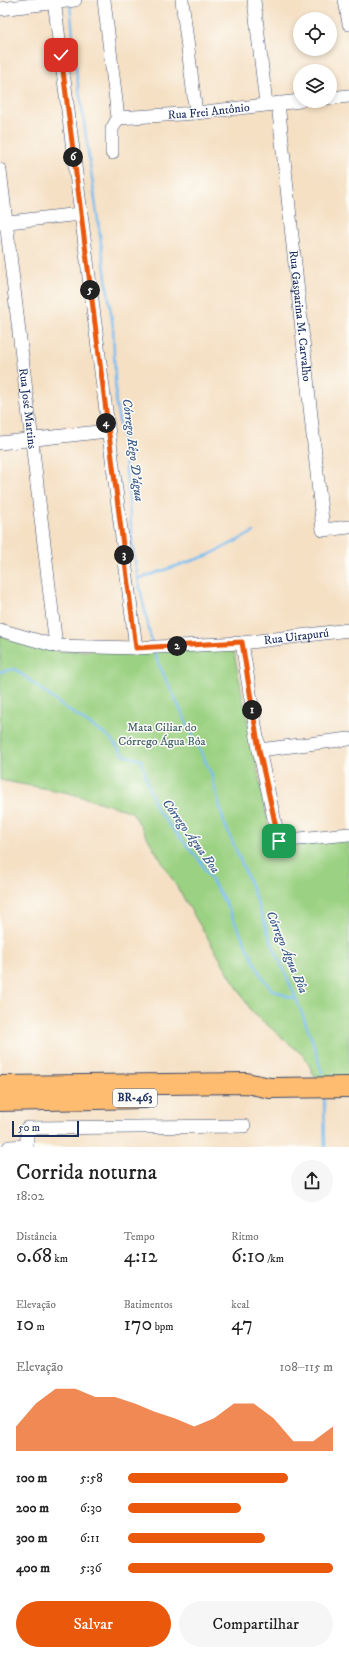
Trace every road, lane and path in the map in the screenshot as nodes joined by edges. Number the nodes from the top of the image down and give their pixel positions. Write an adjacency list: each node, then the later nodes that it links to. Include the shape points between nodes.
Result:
1 (75, 0): 6 (street)
2 (104, 0): 14 (street)
3 (182, 0): 13 (street)
4 (254, 0): 12 (street, Rua Gasparina M. Carvalho)
5 (345, 0): 8 (street)
6 (56, 1): 7 (street); 17 (street)
7 (0, 9)
8 (349, 24)
9 (349, 96): 10 (street)
10 (337, 97)
11 (293, 101): 12 (street, Rua Frei Antônio)
12 (272, 103): 13 (street, Rua Frei Antônio); 22 (street, Rua Gasparina M. Carvalho, via 323,530)
13 (196, 113): 14 (street, Rua Frei Antônio)
14 (118, 118): 15 (street, via 112,129)
15 (112, 153)
16 (0, 170): 18 (street, Rua José Martins)
17 (80, 214): 18 (street); 19 (street)
18 (3, 223): 20 (street, Rua José Martins)
19 (108, 431): 20 (street); 27 (street)
20 (31, 440): 21 (street); 26 (street, Rua José Martins)
21 (0, 443)
22 (349, 526)
23 (0, 630): 26 (street, Rua Uirapurú)
24 (349, 630): 25 (street, Rua Uirapurú)
25 (242, 642): 27 (street, Rua Uirapurú); 29 (street)
26 (56, 646): 27 (street, Rua Uirapurú)
27 (142, 648)
28 (349, 738): 29 (street)
29 (258, 744): 30 (street, via 279,841)
30 (349, 834)
31 (0, 1086): 33 (highway, BR-463, via 246,1083)
32 (332, 1087): 33 (highway, BR-463)
33 (270, 1088): 34 (highway, BR-463, via 248,1094)
34 (0, 1101)
35 (244, 1126): 37 (street, via 27,1128)
36 (9, 1147): 37 (street)
37 (27, 1147)

